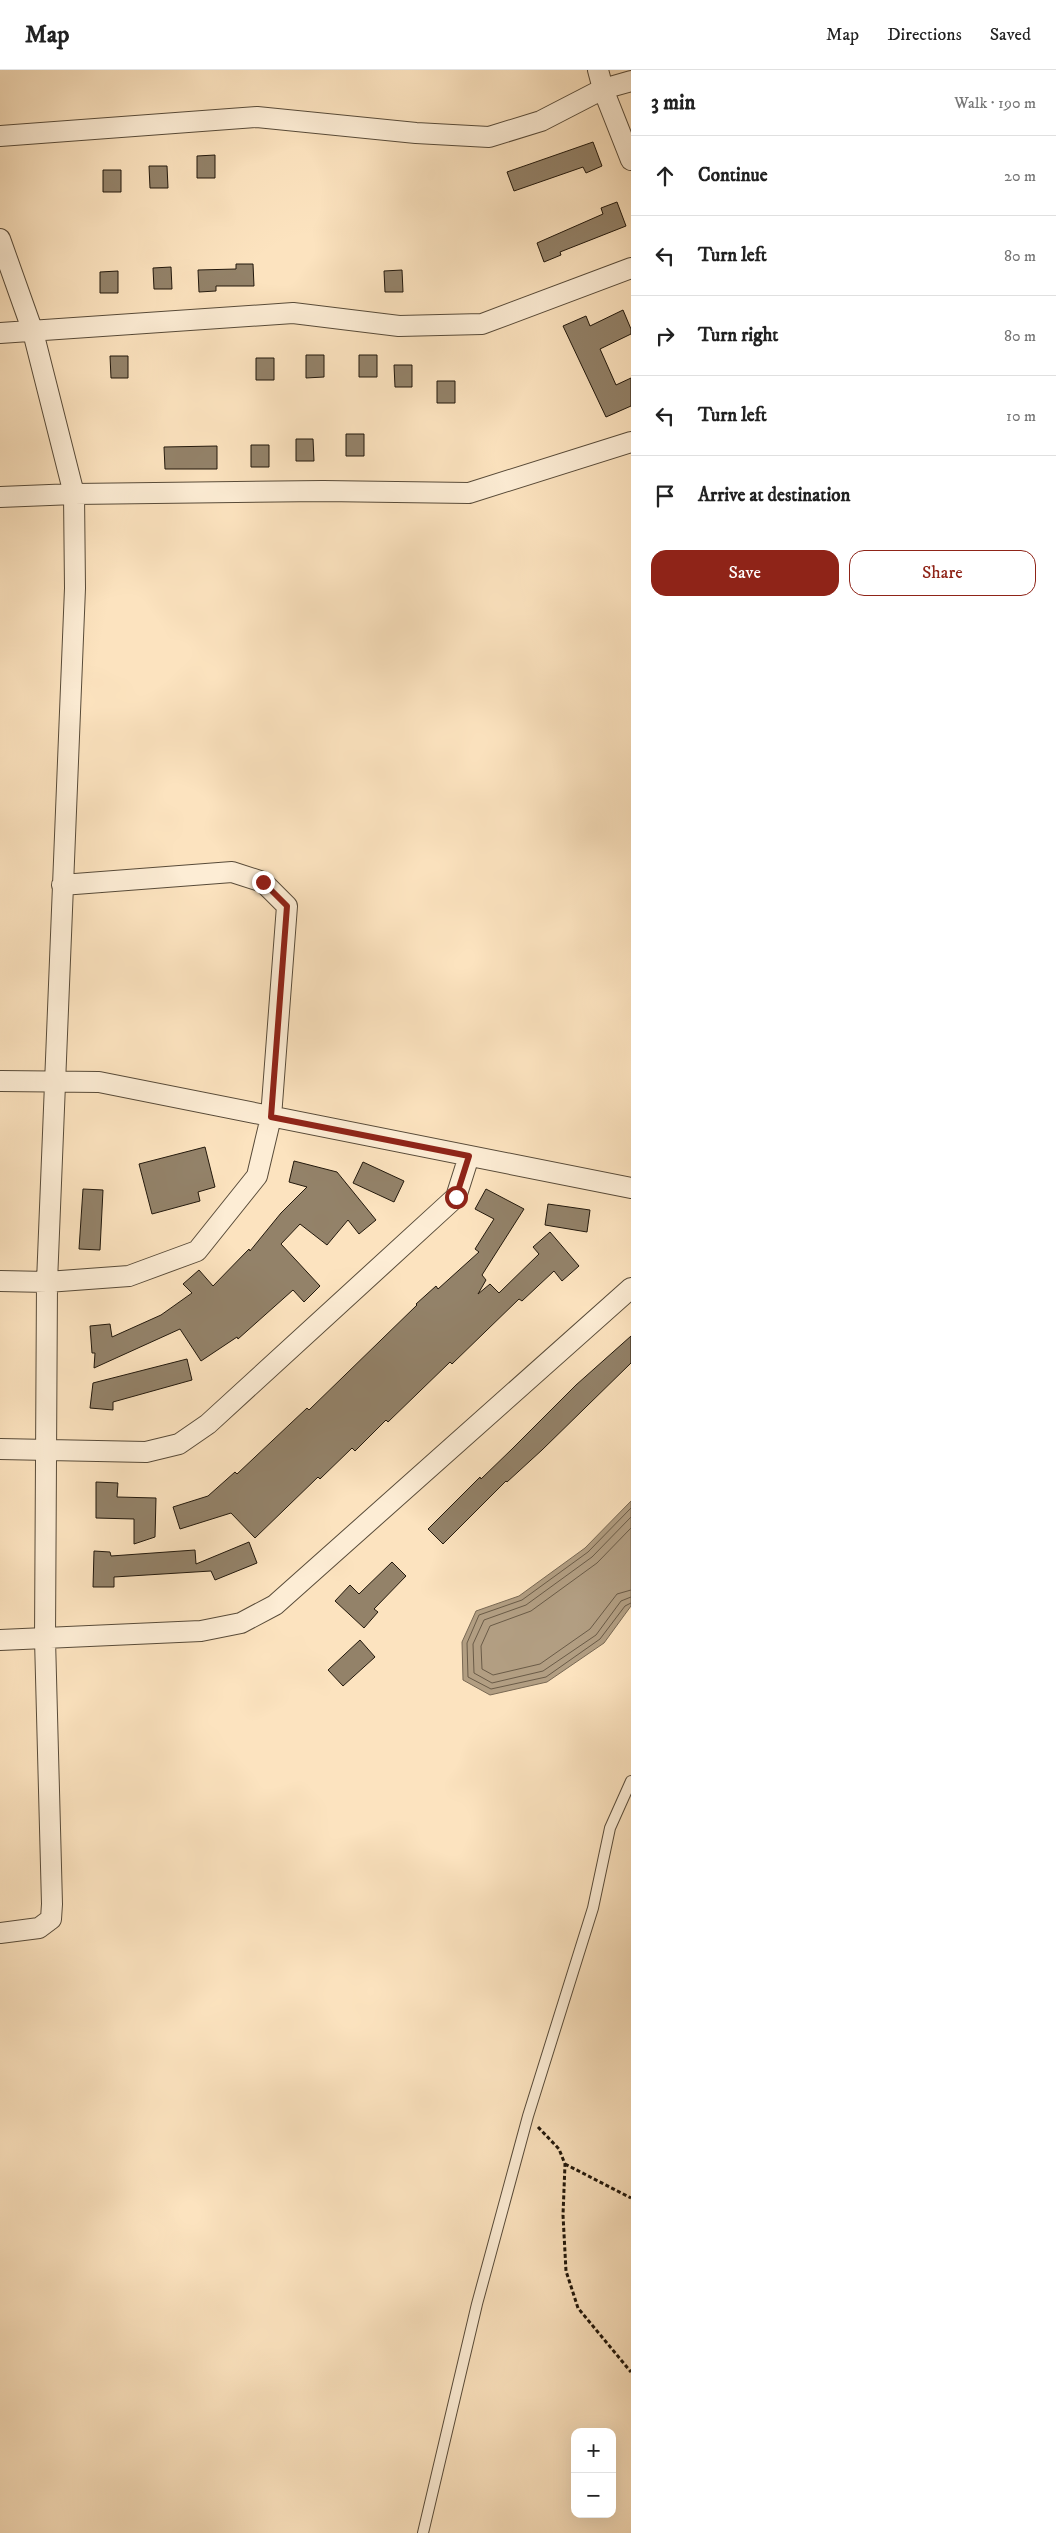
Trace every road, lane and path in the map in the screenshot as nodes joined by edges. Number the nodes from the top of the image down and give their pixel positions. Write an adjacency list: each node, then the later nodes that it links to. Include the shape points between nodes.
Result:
1 (598, 70): 3 (street)
2 (631, 80): 3 (street)
3 (603, 90): 4 (street, via 541,121 489,137 257,117); 5 (street)
4 (0, 136)
5 (631, 160)
6 (0, 238): 8 (street)
7 (631, 268): 8 (street, via 482,324 399,326 293,313)
8 (34, 332): 9 (street); 11 (street)
9 (0, 333)
10 (631, 442): 11 (street, via 469,493)
11 (74, 494): 12 (street); 13 (street, via 75,588)
12 (0, 498)
13 (62, 885): 15 (street); 16 (street, via 232,872 263,882 287,906)
14 (0, 1082): 15 (street)
15 (53, 1082): 16 (street, via 99,1082); 20 (street)
16 (271, 1117): 17 (street); 20 (street, via 257,1176 197,1251 129,1276)
17 (469, 1156): 18 (street); 23 (street, via 456,1197 208,1424 179,1444 146,1452)
18 (631, 1188)
19 (0, 1281): 20 (street)
20 (46, 1282): 23 (street)
21 (631, 1288): 24 (street, via 275,1605 241,1623 201,1631)
22 (0, 1449): 23 (street)
23 (48, 1449): 24 (street)
24 (45, 1639): 25 (street); 27 (street, via 51,1919 39,1928)
25 (0, 1640)
26 (631, 1781): 28 (lane, via 610,1828 592,1908)
27 (0, 1933)
28 (528, 2116): 29 (path, via 559,2149); 32 (lane, via 477,2304)
29 (565, 2164): 30 (path); 31 (path, via 566,2271 578,2308)
30 (631, 2198)
31 (631, 2372)
32 (423, 2533)

